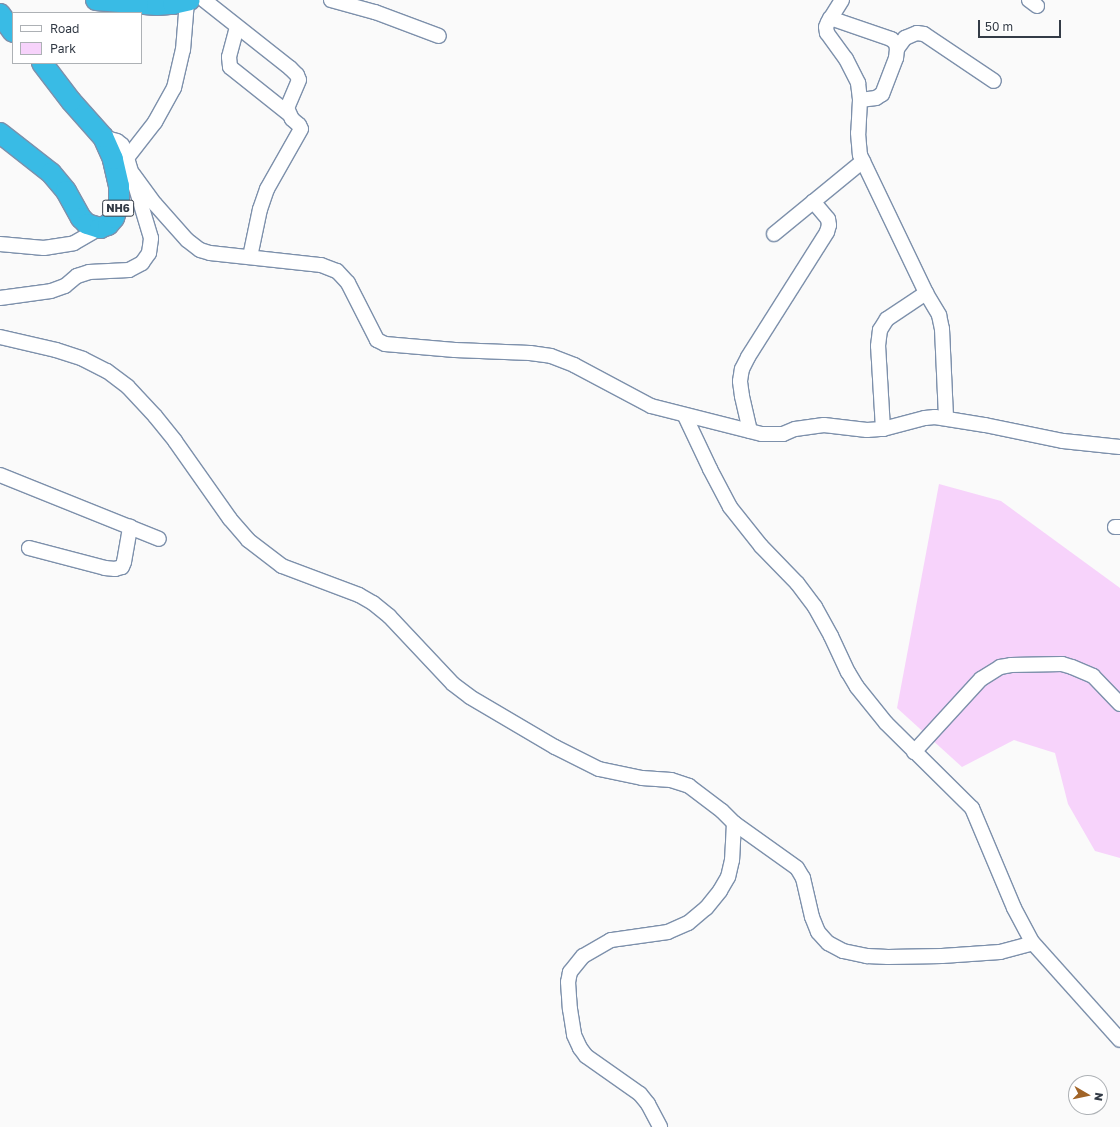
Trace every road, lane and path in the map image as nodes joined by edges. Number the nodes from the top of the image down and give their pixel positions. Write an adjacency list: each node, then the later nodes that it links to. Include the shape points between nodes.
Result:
1 (96, 0): 2 (highway, via 157,5)
2 (194, 0): 8 (street); 19 (street, via 174,88 161,113)
3 (331, 0): 11 (street, via 374,12)
4 (842, 0): 6 (street)
5 (0, 14): 9 (highway)
6 (830, 18): 12 (street, via 891,39); 15 (street, via 826,27 827,33 852,70 858,84)
7 (0, 24): 10 (street)
8 (237, 27): 16 (street, via 229,57 230,67); 16 (street, via 297,75 299,80 287,108)
9 (12, 31)
10 (12, 31)
11 (439, 36)
12 (898, 48): 14 (street, via 905,38 917,33 924,34); 15 (street, via 882,94 876,98)
13 (43, 64): 18 (highway, NH6)
14 (994, 81)
15 (860, 100): 20 (street, via 858,145)
16 (289, 114): 26 (street, via 301,129 267,189)
17 (0, 133): 23 (highway, NH6, via 51,173 66,191 81,218)
18 (103, 137): 19 (street, via 117,140); 23 (highway, NH6, via 113,159 119,186 119,202 114,218 108,225)
19 (127, 158): 21 (street)
20 (863, 161): 22 (street); 27 (street)
21 (133, 174): 26 (street, via 155,204 187,240 200,250); 28 (street, via 151,238 149,253 142,263 129,270 89,272 77,276 65,286 51,292)
22 (814, 202): 24 (street); 33 (street, via 828,219 827,232 742,369 740,381)
23 (100, 228): 25 (street, via 74,243 44,248)
24 (774, 234)
25 (0, 244)
26 (250, 257): 30 (street, via 321,265 337,271 348,283 377,340 385,344 551,356 651,406)
27 (926, 293): 31 (street, via 939,315 942,329); 32 (street, via 887,319 880,330 878,346)
28 (0, 298)
29 (0, 337): 41 (street, via 83,359 107,371 128,387 175,441 230,520 248,540 282,566 353,592 373,603 389,616 453,684 470,697 555,747 599,769 642,778 671,780 689,786)
30 (686, 416): 33 (street); 40 (street, via 730,507 761,546 797,583 824,622 857,687)
31 (946, 418): 32 (street, via 925,418); 34 (street, via 1063,441)
32 (883, 429): 33 (street, via 867,430 824,425 773,435)
33 (750, 431)
34 (1120, 447)
35 (0, 475): 36 (street)
36 (130, 527): 37 (street); 38 (street, via 122,567 104,568)
37 (159, 539)
38 (29, 548)
39 (1120, 704): 40 (street, via 1093,676 1072,667 1062,664 1000,667 981,679)
40 (914, 752): 42 (street, via 972,808 1014,908)
41 (734, 823): 42 (street, via 797,868 803,878 818,932 828,943 843,951 867,956 942,956 1000,952); 45 (street, via 732,860 728,876 706,908 688,923 668,932 611,940 583,956 569,977 570,1010 574,1035 580,1048 586,1056 640,1094)
42 (1033, 943): 43 (street)
43 (1114, 1025): 44 (street)
44 (1120, 1040)
45 (660, 1127)

